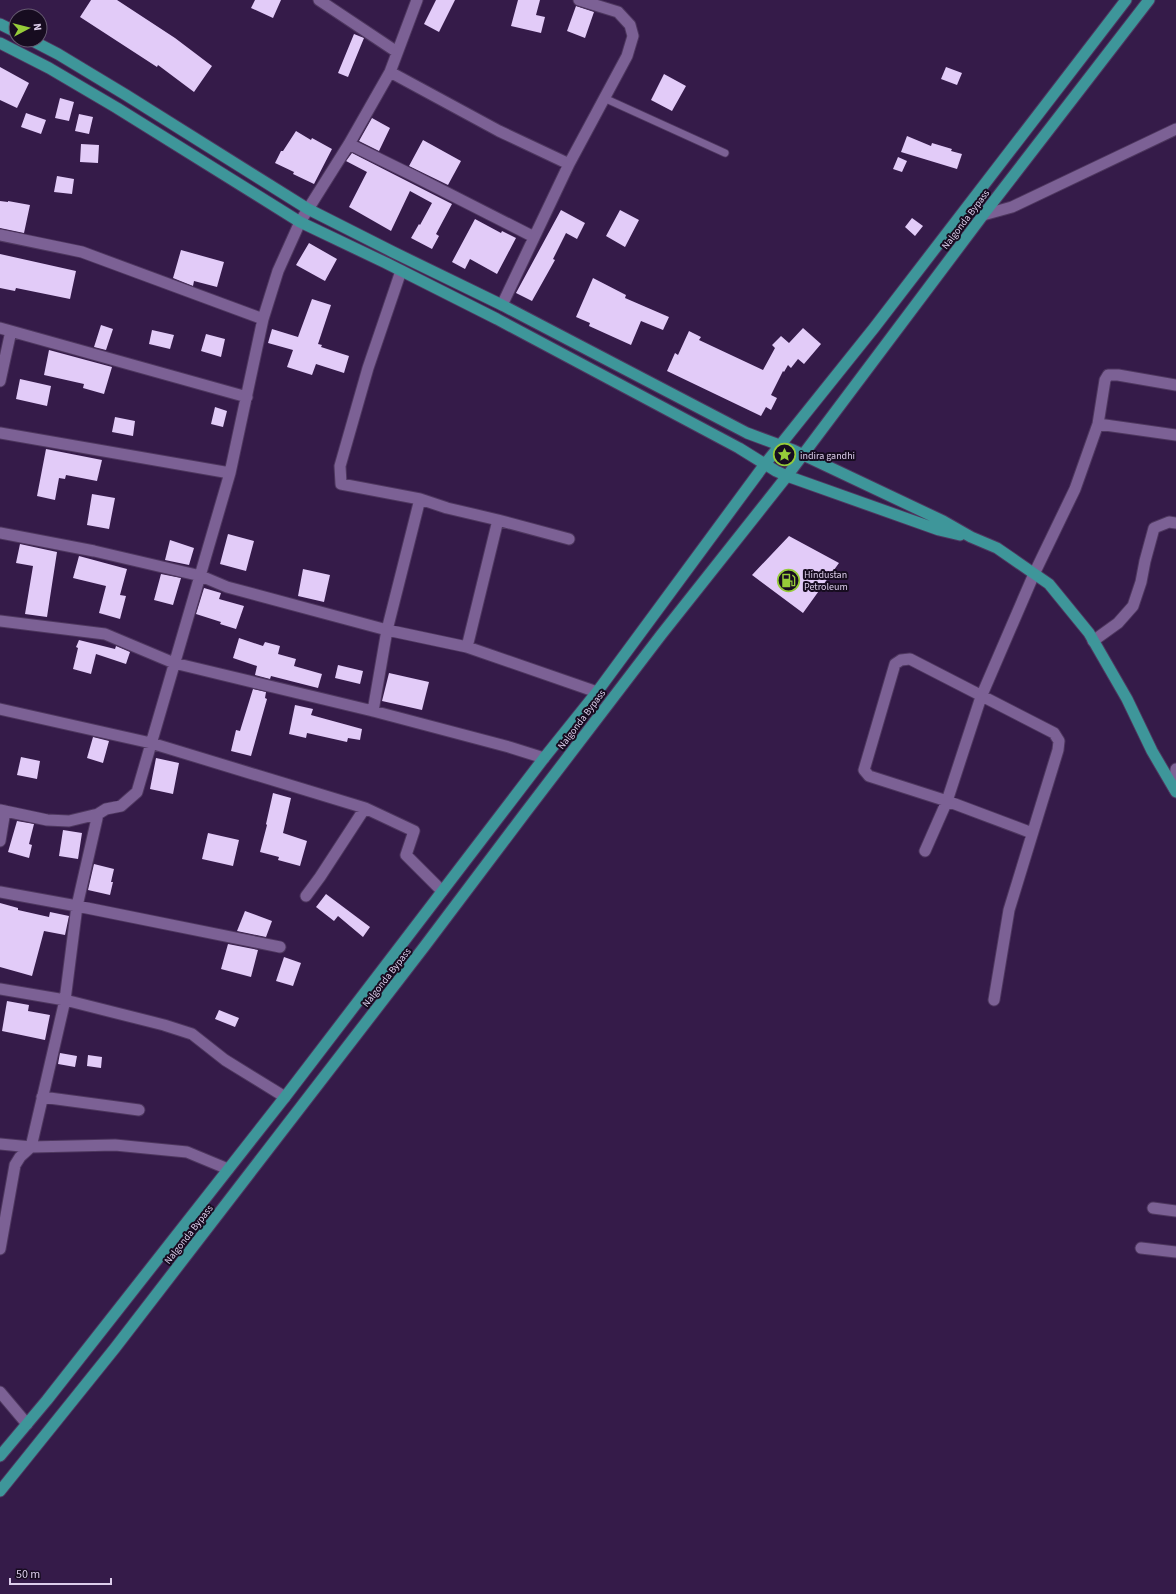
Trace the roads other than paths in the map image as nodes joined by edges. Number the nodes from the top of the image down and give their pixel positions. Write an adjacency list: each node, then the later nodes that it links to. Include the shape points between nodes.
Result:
1 (319, 0): 8 (street)
2 (417, 0): 8 (street)
3 (1126, 0): 30 (highway, Nalgonda Bypass, via 874,328)
4 (1149, 0): 16 (highway, Nalgonda Bypass)
5 (584, 1): 10 (street, via 618,12 630,25 633,36 627,56)
6 (0, 44): 17 (highway, via 49,68 110,104)
7 (46, 48): 15 (highway)
8 (397, 52): 9 (street)
9 (390, 72): 12 (street); 14 (street, via 499,131)
10 (604, 98): 13 (lane); 14 (street)
11 (1176, 129): 16 (street, via 1012,207)
12 (349, 144): 15 (street); 19 (street)
13 (725, 153)
14 (569, 164): 19 (street)
15 (308, 209): 17 (street); 21 (highway)
16 (983, 215): 31 (highway, Nalgonda Bypass)
17 (300, 222): 20 (highway); 22 (street, via 278,271)
18 (0, 235): 22 (street, via 82,252)
19 (534, 237): 21 (street)
20 (401, 271): 32 (highway, via 497,319); 35 (street, via 368,368 339,476 341,484)
21 (502, 305): 30 (highway, via 748,433)
22 (263, 319): 26 (street)
23 (5, 329): 24 (street); 26 (street)
24 (0, 381)
25 (1176, 385): 27 (street, via 1108,375)
26 (247, 397): 33 (street)
27 (1098, 424): 29 (street); 41 (street, via 1075,489)
28 (0, 433): 33 (street)
29 (1176, 435)
30 (780, 444): 31 (highway); 32 (highway, Nalgonda Bypass)
31 (803, 455): 34 (highway, Nalgonda Bypass); 39 (highway, via 943,521)
32 (765, 464): 34 (highway); 48 (highway, Nalgonda Bypass)
33 (230, 473): 42 (street)
34 (787, 476): 39 (highway, via 939,530); 85 (highway, Nalgonda Bypass, via 661,635 124,1335)
35 (420, 499): 36 (street); 44 (street)
36 (498, 520): 40 (street); 46 (street)
37 (1176, 523): 45 (street, via 1170,522 1154,528 1142,582 1133,606 1118,623)
38 (0, 533): 42 (street, via 94,551)
39 (971, 537): 41 (highway, via 997,548)
40 (569, 539)
41 (1034, 574): 45 (highway, via 1049,584); 49 (street)
42 (201, 576): 44 (street, via 227,587); 47 (street)
43 (0, 621): 47 (street, via 105,634)
44 (387, 630): 46 (street); 51 (street)
45 (1093, 641): 55 (highway)
46 (467, 646): 48 (street)
47 (174, 663): 51 (street); 52 (street)
48 (597, 692): 53 (highway, Nalgonda Bypass)
49 (981, 697): 56 (street); 56 (street, via 910,659 895,664 864,770 869,776); 60 (street, via 1054,733 1059,741)
50 (0, 709): 52 (street)
51 (374, 711): 53 (street)
52 (151, 743): 57 (street); 59 (street, via 137,792 121,806 106,809)
53 (544, 758): 63 (highway, Nalgonda Bypass)
54 (1176, 769): 55 (street)
55 (1175, 790)
56 (947, 801): 60 (street); 62 (street)
57 (365, 808): 63 (street, via 414,831 406,855); 65 (street)
58 (3, 810): 59 (street, via 47,820 69,821); 61 (street)
59 (98, 814): 66 (street)
60 (1032, 833): 70 (street, via 1009,910)
61 (0, 841)
62 (925, 851)
63 (442, 891): 72 (highway, Nalgonda Bypass)
64 (0, 892): 66 (street)
65 (306, 896)
66 (77, 906): 67 (street); 69 (street)
67 (280, 947)
68 (0, 989): 69 (street)
69 (65, 1000): 71 (street); 72 (street, via 192,1034 225,1060)
70 (994, 1000)
71 (42, 1097): 73 (street); 75 (street)
72 (285, 1097): 76 (highway, Nalgonda Bypass)
73 (139, 1110)
74 (0, 1144): 75 (street)
75 (31, 1147): 76 (street, via 115,1146 187,1152); 80 (street, via 15,1166)
76 (228, 1169): 83 (highway, Nalgonda Bypass)
77 (1152, 1208): 78 (street)
78 (1176, 1211)
79 (1140, 1248): 81 (street)
80 (0, 1249)
81 (1176, 1252)
82 (0, 1392): 83 (street)
83 (27, 1424): 84 (highway, Nalgonda Bypass)
84 (0, 1456)
85 (0, 1491)

